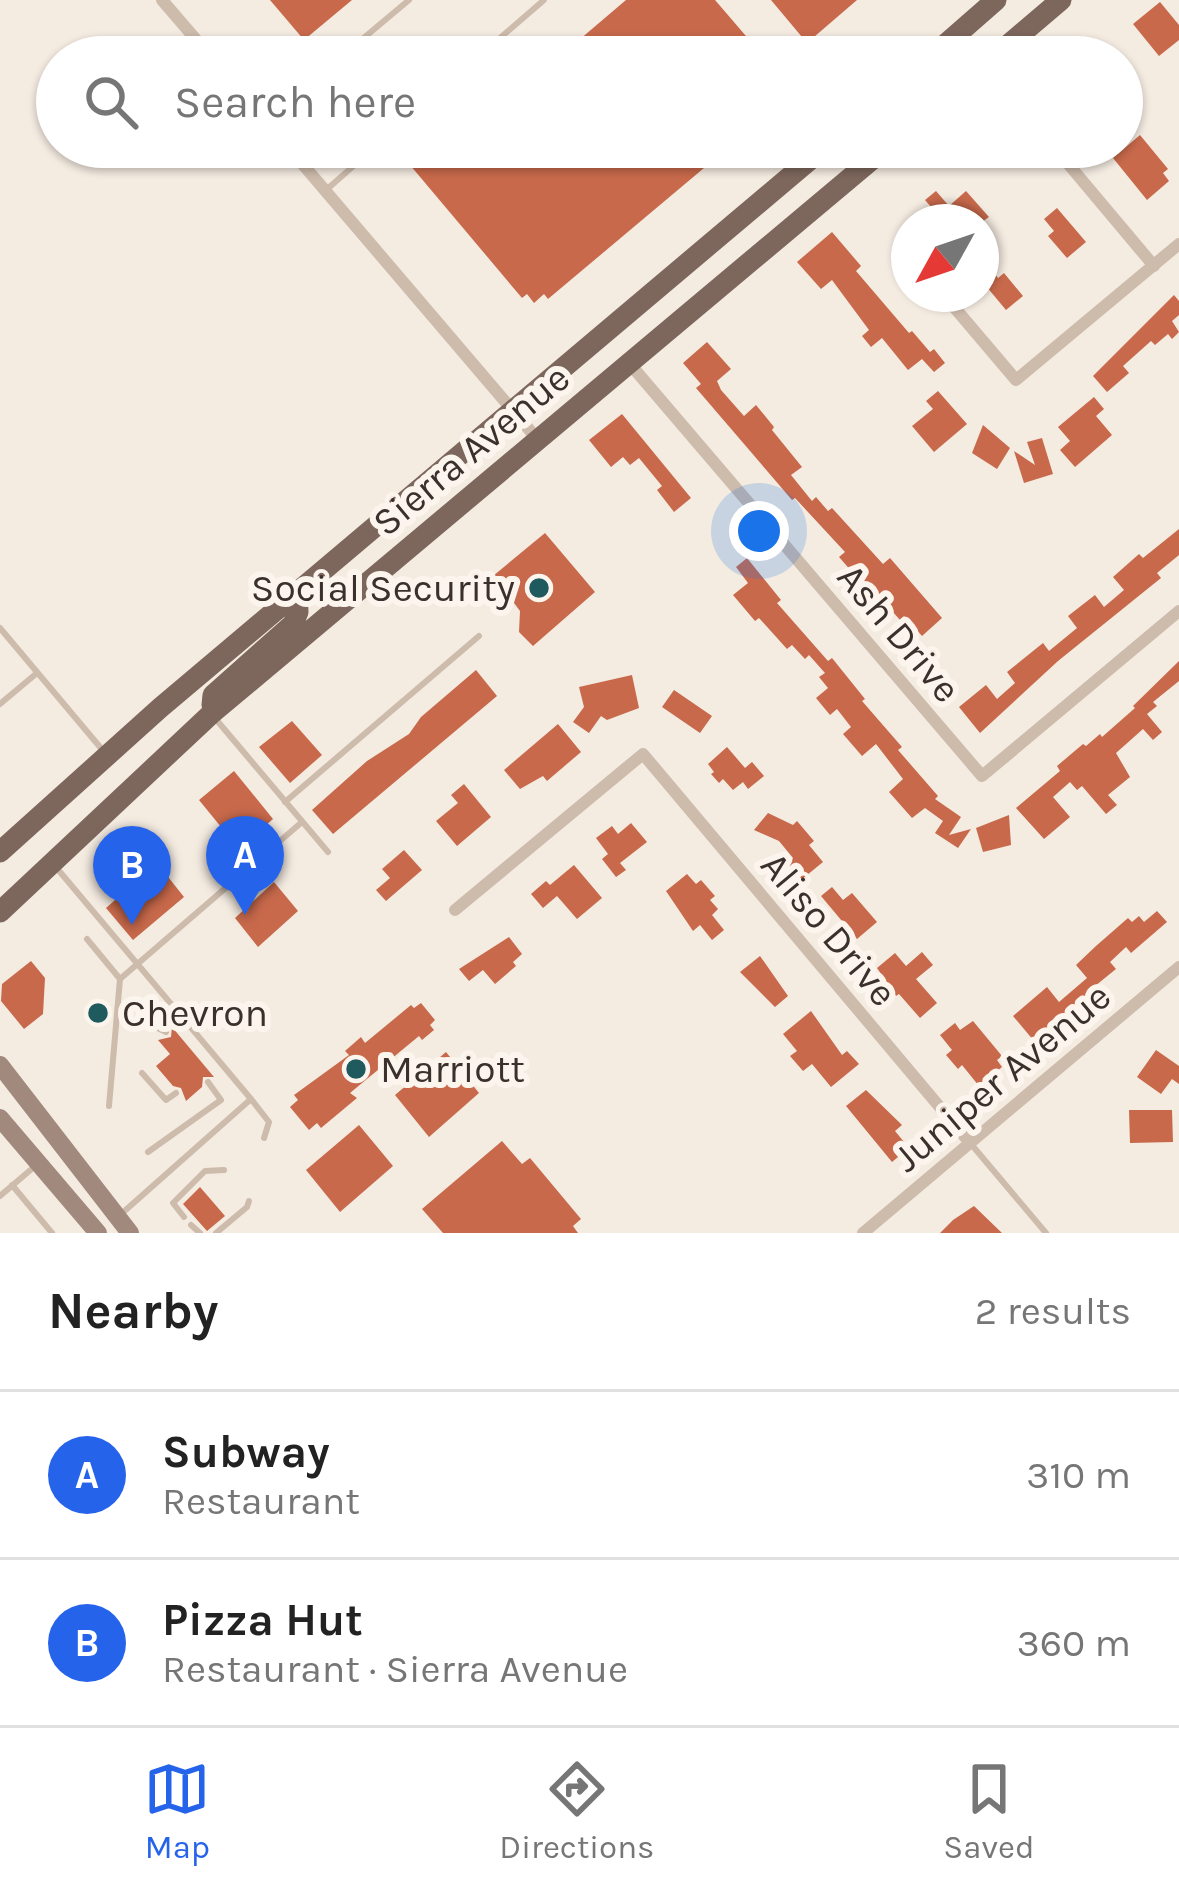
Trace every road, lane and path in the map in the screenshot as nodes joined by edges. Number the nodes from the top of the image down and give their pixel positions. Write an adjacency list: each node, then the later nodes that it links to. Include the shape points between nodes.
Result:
1 (162, 0): 6 (street)
2 (409, 0): 7 (lane)
3 (544, 0): 8 (lane)
4 (996, 0): 9 (main road)
5 (1061, 0): 10 (main road)
6 (193, 36)
7 (366, 36)
8 (502, 36)
9 (955, 36)
10 (1019, 36)
11 (306, 168): 16 (street)
12 (351, 168): 16 (lane)
13 (800, 168): 21 (main road, Sierra Avenue)
14 (862, 168): 20 (main road, Sierra Avenue)
15 (1072, 168): 18 (street)
16 (325, 191): 21 (street)
17 (1179, 244): 18 (street)
18 (1154, 266): 19 (street, via 1016,380)
19 (958, 312)
20 (630, 364): 22 (main road, Sierra Avenue); 24 (street, Ash Drive, via 982,776)
21 (513, 410): 22 (street); 23 (main road, Sierra Avenue)
22 (538, 440): 29 (main road, Sierra Avenue)
23 (297, 592): 29 (main road, via 293,624 213,695); 30 (main road, Sierra Avenue)
24 (1179, 611)
25 (0, 628): 27 (lane)
26 (479, 636): 31 (lane)
27 (38, 673): 28 (lane); 30 (lane)
28 (0, 704)
29 (212, 714): 31 (lane); 35 (main road, Sierra Avenue)
30 (107, 756): 34 (main road, Sierra Avenue)
31 (285, 802): 32 (lane)
32 (302, 822): 33 (lane); 39 (lane)
33 (328, 852)
34 (0, 853)
35 (52, 863): 37 (main road, Sierra Avenue); 39 (lane)
36 (455, 910): 52 (street, Aliso Drive, via 643,754)
37 (0, 912)
38 (87, 939): 41 (lane)
39 (136, 963): 41 (lane); 48 (lane)
40 (1179, 967): 52 (street, Juniper Avenue)
41 (120, 980): 49 (lane)
42 (147, 1023): 43 (lane)
43 (166, 1032)
44 (0, 1065): 60 (main road)
45 (142, 1073): 47 (lane, via 166,1100)
46 (208, 1082): 53 (lane, via 221,1100)
47 (176, 1093)
48 (251, 1099): 51 (lane, via 269,1122); 60 (lane)
49 (110, 1106)
50 (0, 1118): 54 (main road)
51 (264, 1138)
52 (970, 1142): 66 (street, Juniper Avenue); 67 (lane)
53 (148, 1152)
54 (38, 1163): 56 (lane); 63 (main road)
55 (224, 1170): 59 (lane, via 205,1171 177,1197)
56 (12, 1186): 57 (lane); 62 (lane)
57 (0, 1196)
58 (249, 1201): 65 (lane)
59 (184, 1217)
60 (124, 1225)
61 (191, 1225): 64 (lane)
62 (52, 1233)
63 (98, 1233)
64 (200, 1233)
65 (216, 1233)
66 (863, 1233)
67 (1046, 1233)

